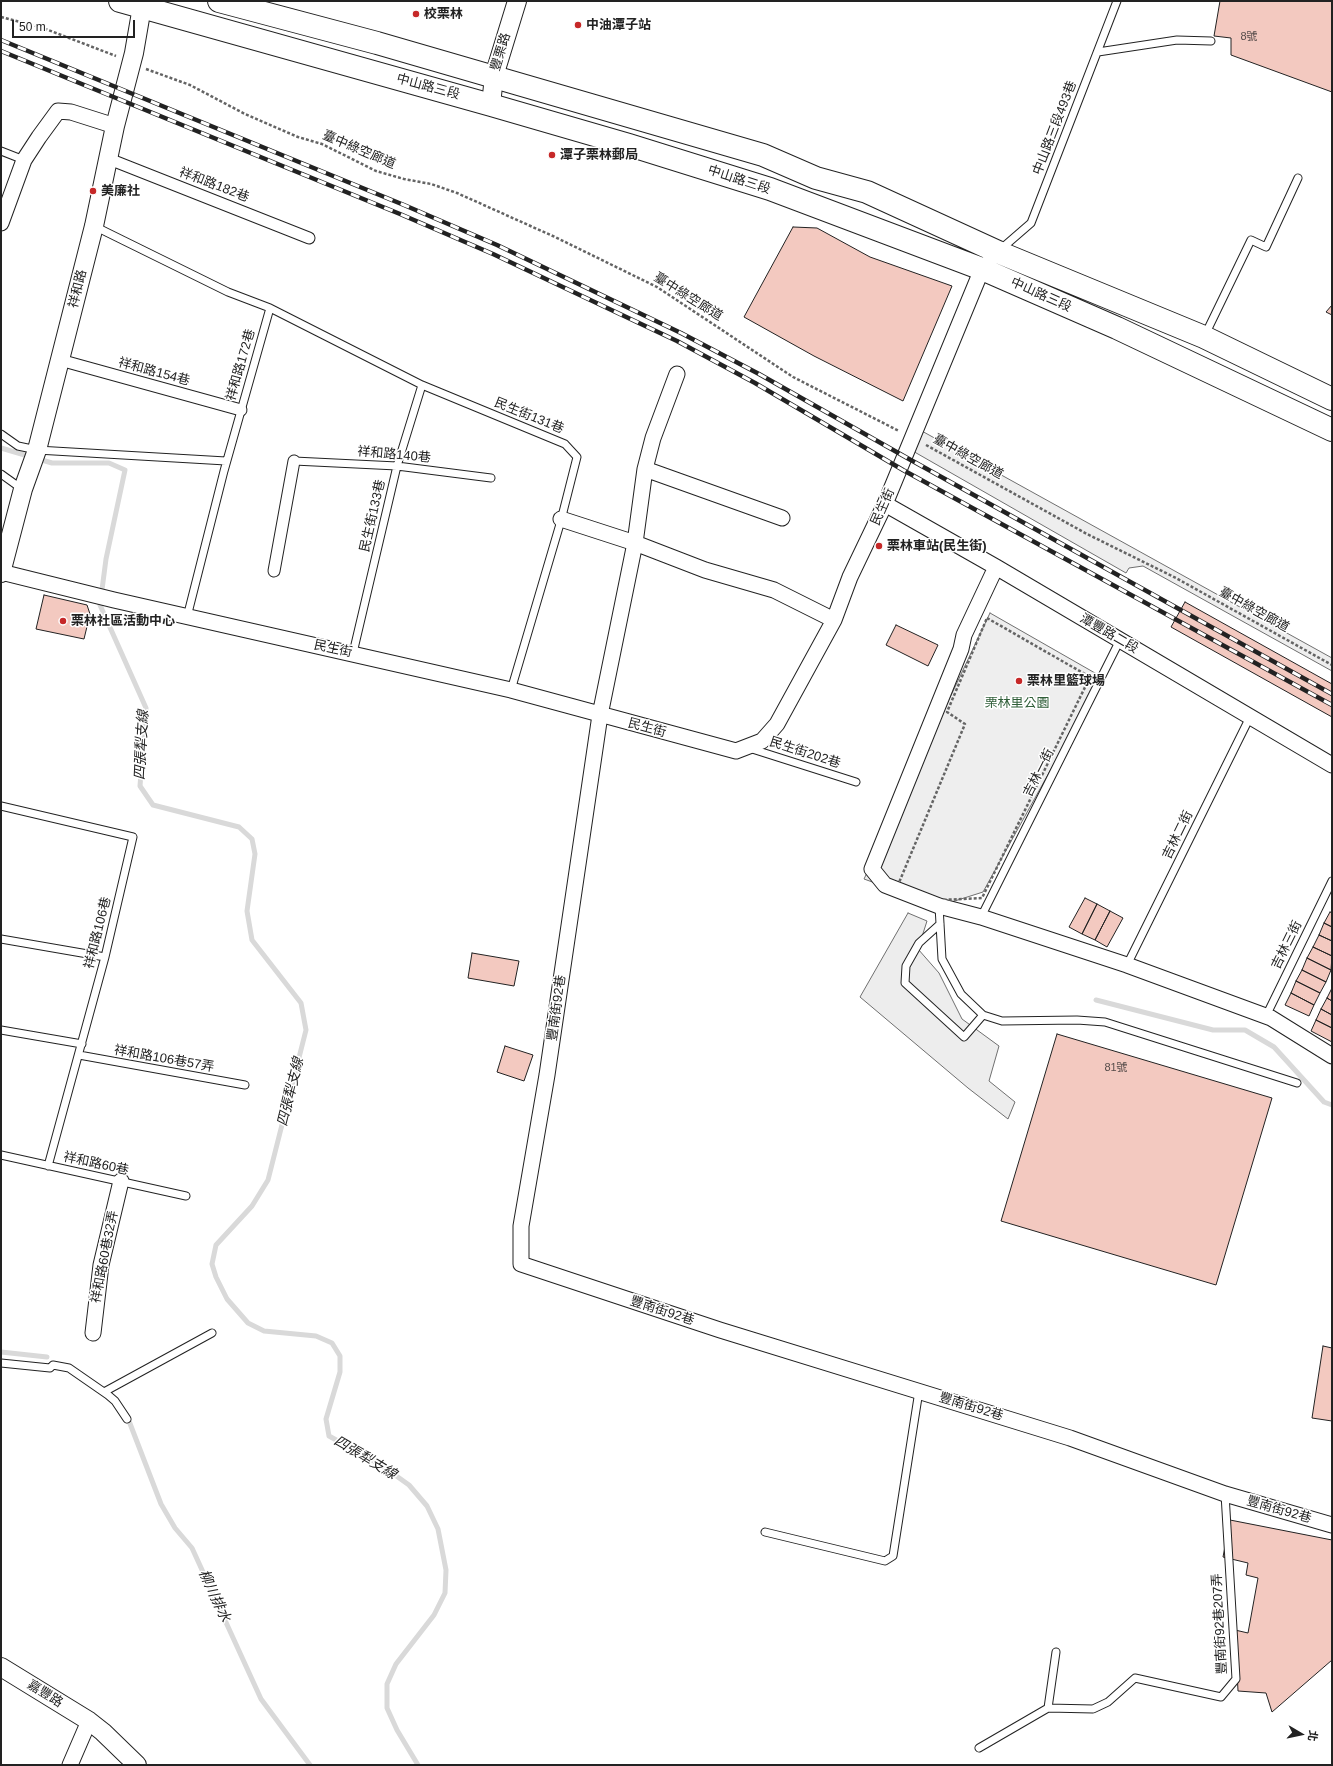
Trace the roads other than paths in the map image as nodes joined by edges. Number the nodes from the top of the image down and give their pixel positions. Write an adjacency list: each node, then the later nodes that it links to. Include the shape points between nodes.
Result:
1 (120, 1): 5 (main road, 中山路三段)
2 (219, 1): 6 (main road, 中山路三段)
3 (517, 1): 9 (street, 豐栗路)
4 (1117, 1): 8 (lane, 中山路三段493巷)
5 (142, 5): 10 (main road, 中山路三段); 11 (street, 祥和路, via 132,63)
6 (255, 6): 9 (main road, 中山路三段)
7 (1211, 41): 8 (lane, via 1177,40)
8 (1098, 52): 19 (lane, 中山路三段493巷, via 1031,223)
9 (494, 76): 10 (street, 豐栗路); 19 (main road, 中山路三段, via 763,155 816,178 867,192)
10 (491, 104): 20 (main road, 中山路三段, via 770,189)
11 (115, 126): 13 (street, 祥和路); 14 (street, via 71,112 58,111)
12 (1, 151): 14 (lane)
13 (109, 159): 17 (street, 祥和路); 18 (street, 祥和路182巷)
14 (24, 160): 16 (street)
15 (1298, 178): 22 (lane, via 1266,247 1251,240)
16 (1, 223)
17 (94, 226): 21 (lane, via 228,292); 23 (street, 祥和路)
18 (309, 238)
19 (998, 252): 20 (street, 民生街); 22 (main road, 中山路三段)
20 (982, 269): 28 (main road, 中山路三段, via 1117,328); 38 (street, 民生街)
21 (270, 308): 25 (lane, 民生街131巷); 27 (lane, 祥和路172巷)
22 (1204, 337): 26 (main road, 中山路三段)
23 (60, 360): 27 (street, 祥和路154巷); 30 (street, 祥和路)
24 (677, 374): 34 (street, via 653,438)
25 (422, 385): 33 (lane, 民生街133巷); 40 (lane, 民生街131巷, via 565,444 577,457)
26 (1332, 399)
27 (241, 410): 31 (lane, 祥和路172巷)
28 (1332, 430)
29 (1, 434): 30 (lane, via 18,446)
30 (37, 450): 31 (lane); 37 (street, 祥和路)
31 (226, 461): 45 (lane, 祥和路172巷)
32 (294, 461): 33 (lane, 祥和路140巷); 43 (street)
33 (397, 466): 36 (lane, 祥和路140巷); 48 (lane, 民生街133巷)
34 (645, 469): 39 (street); 41 (street)
35 (1, 474): 37 (lane)
36 (491, 478)
37 (23, 489): 44 (street, 祥和路)
38 (885, 504): 42 (street, 潭豐路二段); 46 (street, 民生街, via 850,577)
39 (782, 518)
40 (561, 519): 41 (street); 49 (lane, 民生街131巷)
41 (635, 543): 46 (street, via 704,570 774,590); 50 (street)
42 (996, 567): 47 (street, 潭豐路二段); 57 (street, via 964,635 961,649 872,869 885,885)
43 (274, 571)
44 (1, 573): 45 (street, 民生街)
45 (186, 617): 48 (street, 民生街)
46 (834, 620): 52 (street, 民生街, via 777,724 762,741)
47 (1120, 640): 51 (street, 潭豐路二段); 58 (lane, 吉林一街)
48 (353, 653): 49 (street, 民生街)
49 (511, 690): 50 (street, 民生街)
50 (600, 715): 52 (street, 民生街, via 736,751); 78 (street, 豐南街92巷, via 547,1075 521,1226 521,1264 720,1330)
51 (1250, 717): 53 (street, 潭豐路二段); 62 (lane, 吉林二街)
52 (747, 747): 54 (lane, 民生街202巷)
53 (1332, 765)
54 (856, 782)
55 (1, 806): 61 (lane, 祥和路106巷, via 133,837)
56 (1332, 881): 64 (lane, 吉林三街, via 1267,1014)
57 (939, 906): 58 (street); 59 (lane)
58 (981, 917): 62 (street)
59 (940, 924): 63 (lane, via 942,959 961,994); 63 (lane, via 919,943 906,966 905,983 964,1037)
60 (1, 939): 61 (lane)
61 (105, 957): 66 (lane, 祥和路106巷)
62 (1127, 965): 64 (street)
63 (983, 1015): 69 (lane, via 1002,1021 1105,1022)
64 (1271, 1018): 68 (street)
65 (1, 1030): 66 (lane)
66 (82, 1044): 67 (lane, 祥和路106巷)
67 (80, 1056): 70 (lane, 祥和路106巷57弄); 72 (lane, 祥和路106巷)
68 (1332, 1056)
69 (1297, 1083)
70 (244, 1085)
71 (1, 1155): 72 (lane, 祥和路60巷)
72 (48, 1166): 73 (lane, 祥和路60巷)
73 (121, 1181): 74 (lane, 祥和路60巷); 75 (street, 祥和路60巷32弄, via 101,1265)
74 (186, 1196)
75 (93, 1333)
76 (212, 1334): 79 (lane)
77 (1, 1363): 79 (lane, via 69,1368)
78 (919, 1391): 81 (street, 豐南街92巷, via 1070,1438); 83 (lane, via 893,1556 885,1561)
79 (104, 1392): 80 (lane, via 115,1401)
80 (127, 1419)
81 (1224, 1494): 82 (street, 豐南街92巷); 86 (lane, 豐南街92巷207弄, via 1236,1679 1221,1697 1135,1678 1108,1702 1094,1709)
82 (1332, 1525)
83 (765, 1532)
84 (1056, 1652): 86 (lane)
85 (1, 1667): 87 (street, 嘉豐路)
86 (1048, 1708): 88 (lane)
87 (89, 1722): 89 (street); 90 (street, 嘉豐路)
88 (979, 1748)
89 (70, 1765)
90 (138, 1765)

